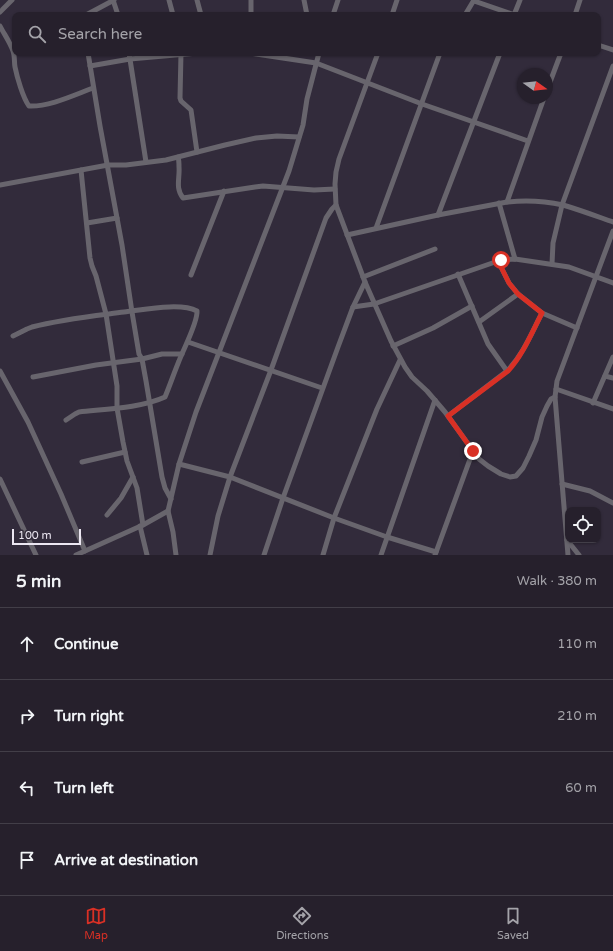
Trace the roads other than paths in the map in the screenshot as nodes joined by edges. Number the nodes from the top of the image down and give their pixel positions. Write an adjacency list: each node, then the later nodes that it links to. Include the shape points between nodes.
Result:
1 (12, 0): 12 (street)
2 (114, 0): 13 (street); 14 (street)
3 (169, 0): 15 (street)
4 (198, 0): 16 (street)
5 (251, 0): 17 (street)
6 (304, 0): 18 (street)
7 (338, 0): 19 (street)
8 (397, 0): 20 (street)
9 (520, 0): 23 (street)
10 (580, 0): 24 (street)
11 (474, 1): 21 (street); 22 (street)
12 (0, 12)
13 (92, 12)
14 (117, 12)
15 (172, 12)
16 (200, 12)
17 (251, 12)
18 (306, 12)
19 (334, 12)
20 (393, 12)
21 (467, 12)
22 (506, 12)
23 (516, 12)
24 (576, 12)
25 (0, 26): 27 (street)
26 (601, 45): 28 (street)
27 (12, 48)
28 (613, 50)
29 (14, 56): 46 (street, via 18,78 29,106 54,102)
30 (88, 56): 42 (street)
31 (130, 56): 40 (street)
32 (161, 56): 40 (street)
33 (181, 56): 52 (street, via 180,98 190,110)
34 (271, 56): 41 (street)
35 (318, 56): 41 (street)
36 (377, 56): 45 (street)
37 (439, 56): 47 (street)
38 (499, 56): 49 (street)
39 (560, 56): 44 (street)
40 (130, 59): 42 (street); 54 (street)
41 (316, 63): 45 (street); 50 (street)
42 (90, 66): 46 (street)
43 (613, 66): 64 (street)
44 (553, 74)
45 (367, 82): 47 (street); 59 (street, via 339,159)
46 (93, 88): 55 (street)
47 (422, 104): 49 (street); 69 (street)
48 (542, 104): 51 (street)
49 (474, 122): 51 (street); 65 (street)
50 (299, 137): 52 (street, via 256,138); 58 (street)
51 (528, 141): 61 (street)
52 (197, 152): 53 (street)
53 (178, 157): 54 (street); 60 (street, via 178,186 183,198)
54 (146, 162): 55 (street)
55 (108, 165): 56 (street); 66 (street)
56 (81, 170): 57 (street); 68 (street)
57 (0, 185)
58 (283, 188): 59 (street); 60 (street, via 263,186); 93 (street)
59 (335, 190): 63 (street)
60 (224, 191): 77 (street)
61 (507, 202): 62 (street); 64 (street, via 533,201)
62 (499, 203): 65 (street); 73 (street)
63 (336, 205): 71 (street); 99 (street, via 326,218)
64 (562, 205): 67 (street); 75 (street, via 553,243)
65 (438, 215): 69 (street)
66 (117, 218): 68 (street); 85 (street)
67 (613, 222)
68 (86, 223): 87 (street, via 92,266)
69 (376, 228): 71 (street)
70 (613, 231): 78 (street)
71 (347, 235): 79 (street)
72 (435, 249): 79 (street)
73 (515, 259): 74 (street); 75 (street)
74 (498, 261): 76 (street); 81 (street)
75 (552, 264): 78 (street)
76 (458, 274): 82 (street); 83 (street)
77 (191, 275)
78 (596, 277): 80 (street); 89 (street)
79 (364, 279): 82 (street); 84 (street)
80 (613, 283)
81 (518, 294): 86 (street); 88 (street)
82 (374, 304): 84 (street); 92 (street)
83 (472, 306): 88 (street); 92 (street, via 433,328)
84 (353, 307): 105 (street)
85 (132, 312): 87 (street); 91 (street, via 169,308 195,310 198,313); 96 (street)
86 (542, 313): 89 (street); 101 (street, via 525,346)
87 (106, 314): 90 (street, via 39,325); 98 (street)
88 (479, 322): 101 (street, via 488,344)
89 (577, 328): 106 (street)
90 (13, 336)
91 (188, 342): 93 (street); 94 (street)
92 (393, 346): 97 (street)
93 (219, 353): 99 (street); 118 (street)
94 (182, 354): 96 (street, via 162,354); 109 (street, via 165,397)
95 (613, 357): 102 (street)
96 (142, 359): 98 (street); 109 (street)
97 (400, 360): 108 (street, via 412,377); 128 (street, via 377,409)
98 (114, 363): 103 (street); 111 (street)
99 (271, 370): 105 (street); 120 (street)
100 (0, 371): 134 (street, via 28,422)
101 (508, 371): 113 (street)
102 (605, 376): 104 (street); 110 (street)
103 (33, 377)
104 (613, 378)
105 (322, 388): 123 (street)
106 (556, 390): 107 (street); 110 (street)
107 (555, 397): 115 (street, via 547,406 536,440 523,468 516,476 501,474 479,459); 122 (street)
108 (435, 400): 113 (street); 131 (street)
109 (150, 403): 111 (street); 124 (street, via 162,478)
110 (593, 403): 112 (street)
111 (117, 408): 114 (street, via 79,412); 116 (street)
112 (613, 410)
113 (448, 416): 115 (street)
114 (66, 420)
115 (473, 451): 135 (street)
116 (125, 452): 117 (street); 119 (street)
117 (82, 462)
118 (179, 464): 120 (street); 124 (street)
119 (133, 477): 127 (street); 129 (street, via 139,497)
120 (230, 477): 123 (street); 140 (street)
121 (0, 480): 136 (street)
122 (562, 484): 125 (street, via 590,491); 130 (street)
123 (283, 498): 128 (street); 141 (street)
124 (171, 499): 126 (street)
125 (613, 503)
126 (168, 511): 129 (street); 139 (street)
127 (108, 514)
128 (334, 518): 131 (street); 142 (street)
129 (142, 525): 134 (street); 138 (street)
130 (565, 525)
131 (387, 537): 135 (street); 143 (street)
132 (566, 543): 144 (street)
133 (569, 543): 145 (street)
134 (85, 551): 137 (street)
135 (435, 553)
136 (36, 555)
137 (76, 555)
138 (147, 555)
139 (176, 555)
140 (210, 555)
141 (264, 555)
142 (322, 555)
143 (381, 555)
144 (568, 555)
145 (579, 555)

